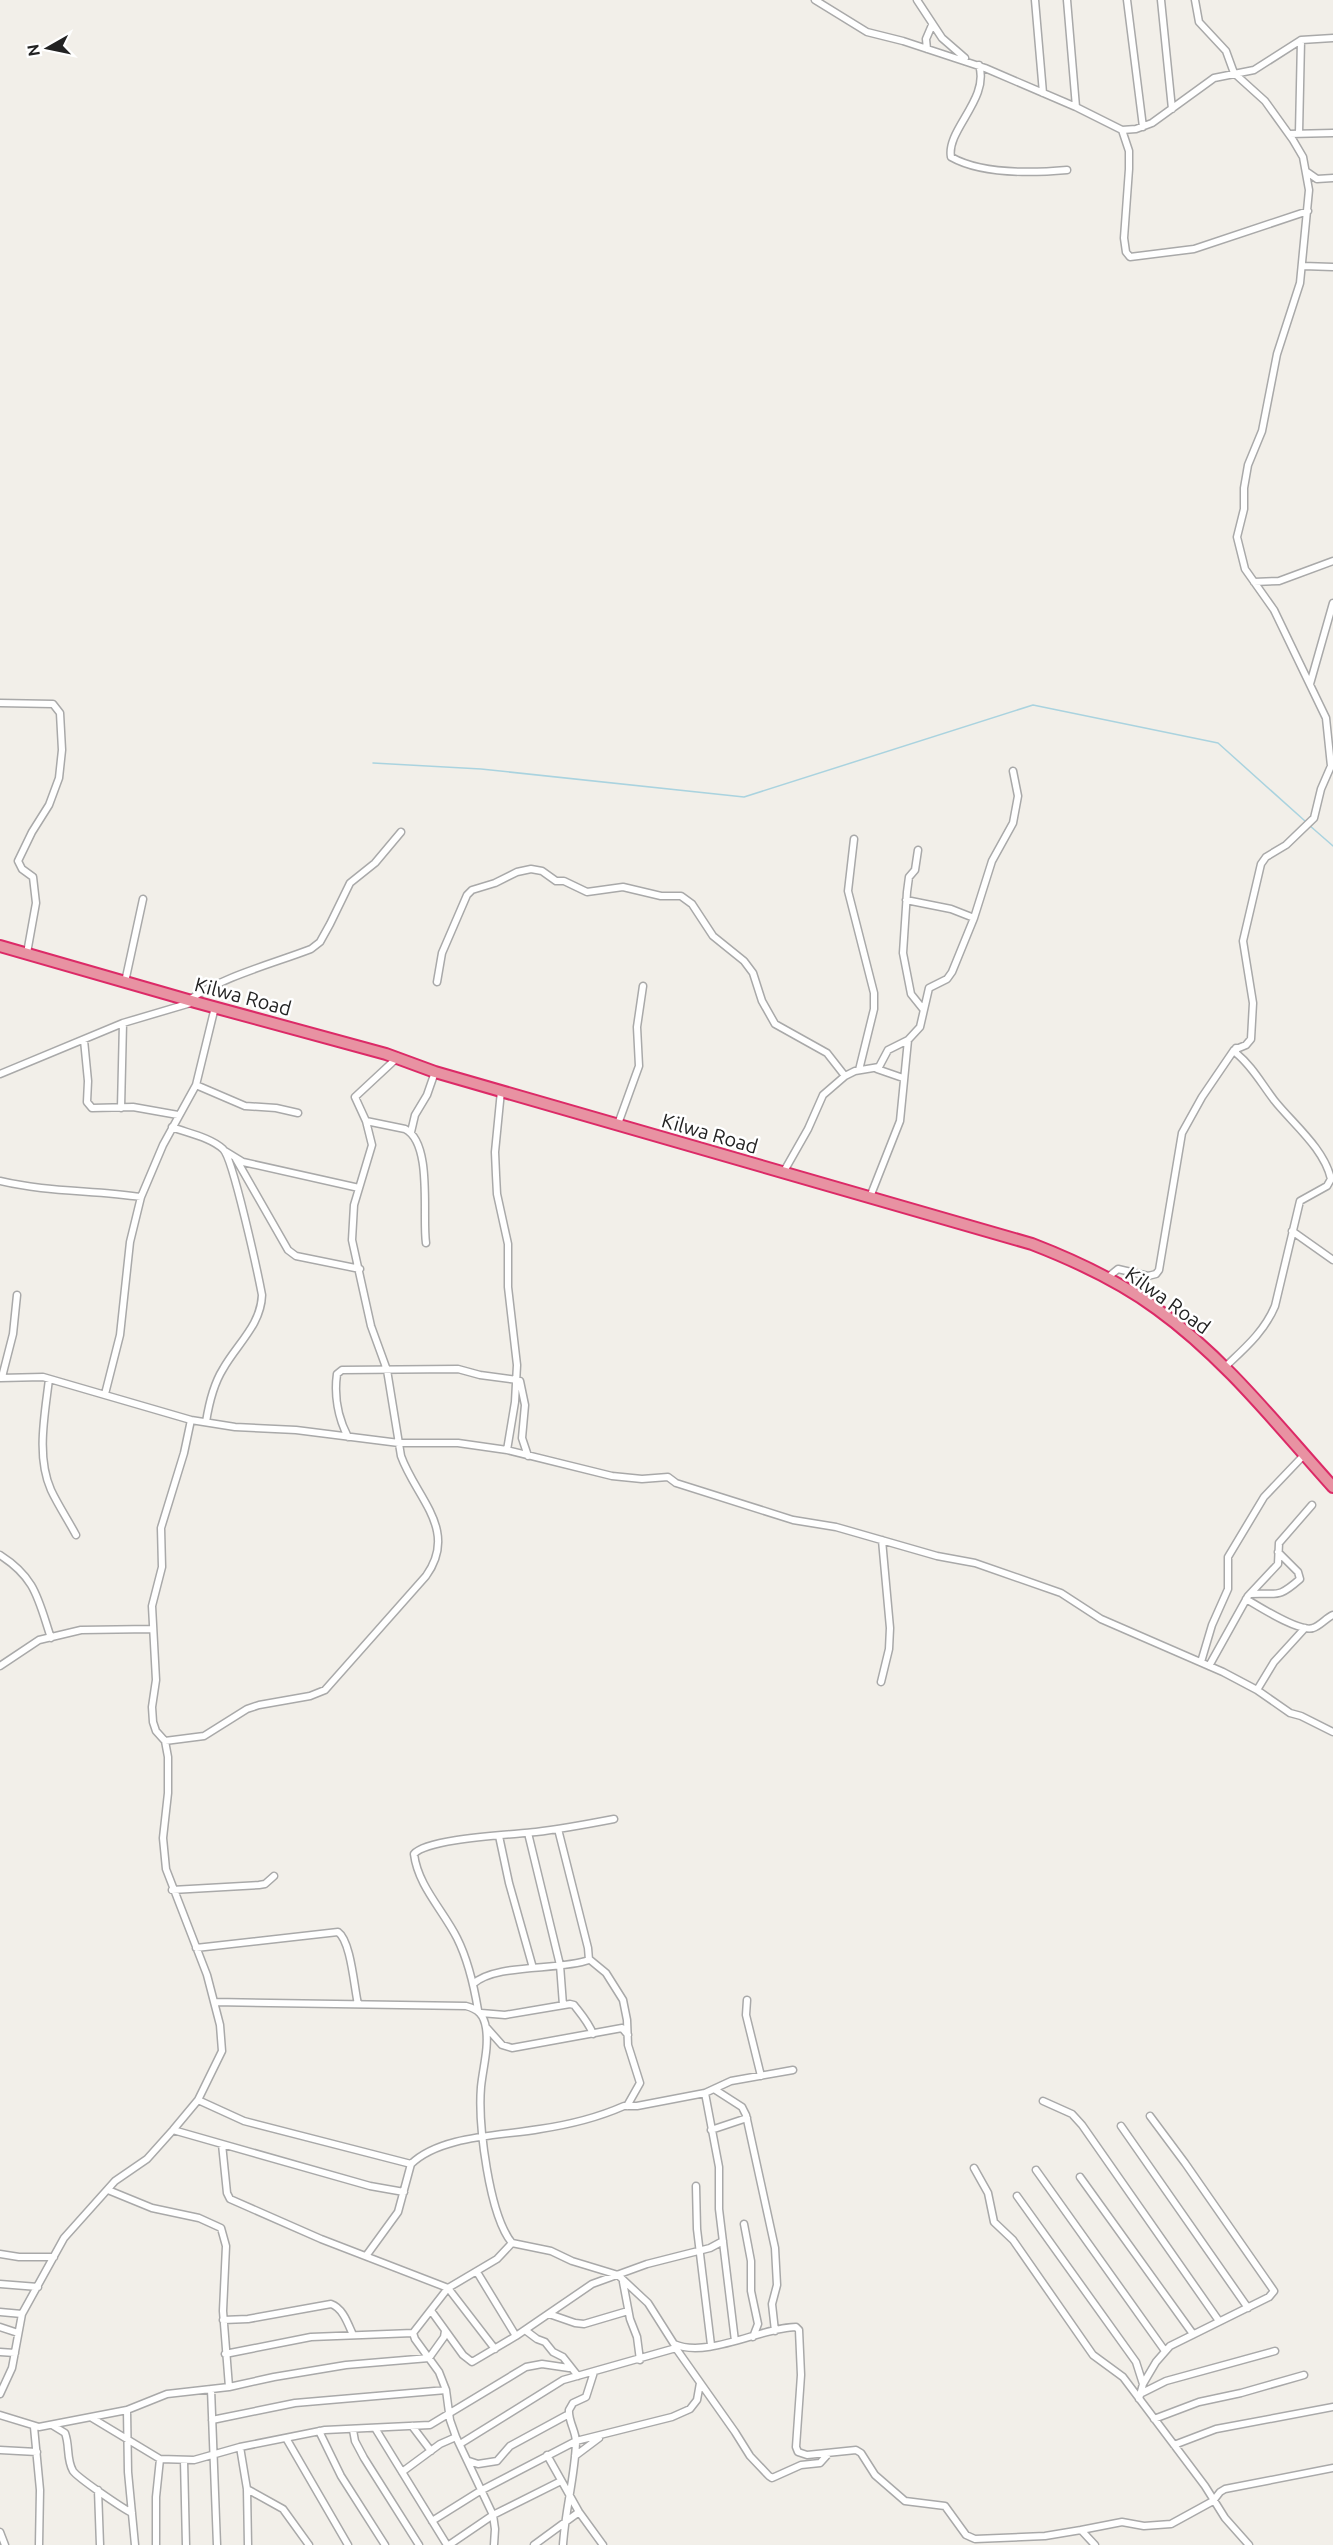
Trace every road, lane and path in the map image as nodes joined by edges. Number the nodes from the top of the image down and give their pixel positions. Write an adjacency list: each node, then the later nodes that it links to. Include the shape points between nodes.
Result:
1 (814, 0): 11 (street, via 867,32)
2 (917, 0): 8 (street)
3 (1035, 0): 15 (street)
4 (1066, 0): 16 (street)
5 (1127, 0): 18 (street)
6 (1161, 0): 17 (street)
7 (1195, 0): 14 (street, via 1199,21 1222,45)
8 (932, 25): 11 (street, via 926,39); 12 (street)
9 (1333, 38): 10 (street)
10 (1301, 40): 14 (street, via 1254,70); 22 (street)
11 (927, 49): 12 (street)
12 (967, 61): 13 (street)
13 (979, 65): 15 (street); 23 (street, via 981,85 953,143 951,157 1014,171)
14 (1234, 73): 17 (street, via 1206,82); 21 (street, via 1265,101)
15 (1043, 93): 16 (street)
16 (1076, 107): 19 (street)
17 (1172, 109): 18 (street)
18 (1143, 127): 19 (street)
19 (1122, 130): 26 (street, via 1129,151 1124,238 1130,257 1194,249)
20 (1333, 133): 22 (street)
21 (1289, 134): 22 (street); 24 (street)
22 (1299, 134)
23 (1067, 170)
24 (1306, 172): 25 (street, via 1317,179); 26 (street)
25 (1333, 178)
26 (1308, 211): 27 (street)
27 (1302, 266): 28 (street); 30 (street, via 1274,367 1262,431 1250,459 1244,488 1237,537 1243,565)
28 (1333, 267)
29 (1333, 561): 30 (street, via 1279,581)
30 (1254, 582): 32 (street, via 1288,637)
31 (1333, 603): 32 (street)
32 (1309, 685): 34 (street, via 1328,724)
33 (0, 704): 43 (street, via 53,704 60,713 59,778 18,861 33,877 36,903)
34 (1332, 769): 53 (street, via 1314,818 1261,864 1243,941 1253,1003 1251,1039)
35 (1013, 771): 41 (street, via 1018,796 1015,814 992,861)
36 (401, 832): 47 (street, via 375,863 350,883 320,942 311,949 202,991)
37 (854, 838): 56 (street, via 848,891 874,993 874,1009)
38 (918, 850): 40 (street)
39 (143, 899): 44 (street)
40 (906, 900): 41 (street); 49 (street, via 904,955 911,994)
41 (974, 918): 49 (street, via 952,972 929,988)
42 (0, 946): 43 (highway, Kilwa Road)
43 (27, 954): 44 (highway, Kilwa Road)
44 (125, 982): 47 (highway, Kilwa Road)
45 (437, 982): 59 (street, via 442,953 467,895 517,872 536,869 587,892 622,887 681,896 692,904 713,936 753,973 773,1022 827,1053)
46 (643, 986): 67 (street, via 637,1027 639,1066)
47 (192, 1001): 48 (highway, Kilwa Road); 50 (street)
48 (215, 1006): 54 (highway, Kilwa Road); 61 (street)
49 (923, 1009): 52 (street, via 920,1027)
50 (123, 1023): 51 (street); 63 (street)
51 (84, 1040): 58 (street); 63 (street, via 87,1102 93,1108)
52 (908, 1040): 55 (street, via 888,1050); 60 (street)
53 (1236, 1048): 77 (street, via 1275,1102 1303,1132 1330,1174 1326,1186 1299,1201); 81 (street, via 1182,1133 1157,1272 1148,1276 1120,1268)
54 (398, 1057): 57 (highway, Kilwa Road); 66 (street, via 356,1094 355,1101)
55 (877, 1069): 56 (street); 60 (street)
56 (859, 1070): 59 (street)
57 (435, 1072): 62 (highway, Kilwa Road); 69 (street)
58 (0, 1074)
59 (845, 1076): 72 (street, via 823,1095)
60 (903, 1078): 76 (street, via 900,1121)
61 (196, 1085): 64 (street, via 245,1106); 65 (street)
62 (501, 1091): 67 (highway, Kilwa Road); 83 (street, via 495,1152 497,1194 508,1244 508,1287)
63 (121, 1108): 65 (street, via 147,1108)
64 (298, 1113)
65 (178, 1115): 68 (street)
66 (366, 1121): 69 (street); 74 (street, via 372,1145)
67 (618, 1124): 72 (highway, Kilwa Road)
68 (172, 1127): 70 (street, via 217,1144); 75 (street)
69 (411, 1132): 78 (street, via 423,1166)
70 (225, 1151): 71 (street); 91 (street, via 260,1281 262,1304 247,1335 223,1367 211,1395)
71 (236, 1159): 74 (street); 80 (street, via 288,1250 296,1256)
72 (782, 1174): 76 (highway, Kilwa Road)
73 (0, 1181): 75 (street, via 24,1187)
74 (359, 1188): 80 (street, via 352,1240)
75 (141, 1197): 89 (street, via 130,1242 120,1335)
76 (870, 1198): 81 (highway, Kilwa Road, via 1032,1244)
77 (1292, 1231): 79 (street); 84 (street, via 1270,1318 1264,1329)
78 (426, 1243)
79 (1333, 1260)
80 (360, 1269): 85 (street, via 371,1326)
81 (1107, 1278): 84 (highway, Kilwa Road, via 1157,1309)
82 (17, 1295): 86 (street, via 13,1334)
83 (516, 1346): 88 (street); 96 (street, via 525,1405 522,1438)
84 (1225, 1367): 95 (highway, Kilwa Road)
85 (387, 1370): 88 (street, via 458,1369); 92 (street, via 342,1370 338,1374 340,1420); 93 (street)
86 (1, 1378): 87 (street)
87 (49, 1378): 89 (street); 99 (street, via 43,1455 46,1473)
88 (517, 1380): 94 (street)
89 (105, 1394): 90 (street)
90 (191, 1420): 91 (street); 106 (street, via 161,1528 162,1567 152,1606)
91 (206, 1422): 92 (street)
92 (348, 1437): 93 (street)
93 (399, 1443): 94 (street, via 458,1443); 114 (street, via 405,1468 425,1499 440,1540 437,1557 426,1576 325,1690 247,1709 204,1736)
94 (507, 1450): 96 (street)
95 (1304, 1455): 97 (highway, Kilwa Road); 108 (street, via 1263,1497 1228,1557 1228,1589)
96 (528, 1456): 100 (street, via 611,1476 668,1477 676,1483 793,1520)
97 (1333, 1487)
98 (1312, 1505): 101 (street, via 1279,1543)
99 (76, 1535)
100 (882, 1540): 108 (street, via 975,1563 1061,1593 1120,1629); 111 (street, via 890,1628)
101 (1278, 1552): 103 (street, via 1278,1564); 103 (street, via 1300,1579 1275,1595)
102 (0, 1555): 107 (street, via 29,1579)
103 (1248, 1596): 105 (street, via 1280,1618); 109 (street)
104 (1333, 1615): 105 (street, via 1313,1628)
105 (1305, 1628): 112 (street, via 1274,1662)
106 (152, 1629): 107 (street, via 81,1630); 114 (street, via 156,1680 153,1722)
107 (51, 1638): 110 (street, via 26,1647)
108 (1201, 1662): 109 (street)
109 (1209, 1665): 112 (street)
110 (0, 1666)
111 (881, 1682)
112 (1257, 1690): 113 (street, via 1290,1713)
113 (1333, 1732)
114 (165, 1741): 120 (street, via 169,1774 163,1857)
115 (614, 1819): 116 (street)
116 (558, 1829): 117 (street); 122 (street)
117 (528, 1833): 118 (street); 123 (street)
118 (499, 1836): 124 (street); 125 (street, via 440,1843 414,1854 422,1880 458,1938)
119 (273, 1876): 120 (street, via 265,1884)
120 (172, 1890): 121 (street)
121 (196, 1948): 127 (street); 128 (street, via 338,1932 347,1948)
122 (589, 1959): 123 (street); 133 (street, via 606,1972 622,1998)
123 (560, 1965): 124 (street); 129 (street)
124 (533, 1968): 125 (street, via 484,1976)
125 (473, 1984): 130 (street)
126 (747, 2000): 135 (street, via 746,2015)
127 (214, 2002): 128 (street); 138 (street, via 222,2051)
128 (358, 2004): 130 (street, via 466,2007)
129 (563, 2004): 130 (street, via 505,2015); 132 (street, via 574,2005 590,2023)
130 (479, 2012): 131 (street)
131 (486, 2026): 132 (street, via 502,2045 512,2048); 146 (street)
132 (593, 2034): 133 (street, via 620,2027)
133 (628, 2036): 140 (street, via 640,2083)
134 (793, 2070): 135 (street)
135 (761, 2076): 136 (street, via 731,2081)
136 (714, 2089): 137 (street); 142 (street, via 742,2106)
137 (705, 2093): 140 (street); 145 (street)
138 (198, 2100): 144 (street); 148 (street, via 244,2121)
139 (1043, 2101): 175 (street, via 1069,2112 1082,2126)
140 (627, 2106): 146 (street, via 542,2129)
141 (1150, 2116): 168 (street, via 1274,2290)
142 (747, 2118): 145 (street); 179 (street, via 775,2248)
143 (1120, 2126): 168 (street)
144 (173, 2130): 147 (street); 153 (street, via 147,2159)
145 (711, 2130): 157 (street, via 719,2167)
146 (481, 2137): 148 (street, via 440,2148); 158 (street, via 495,2207)
147 (222, 2144): 154 (street); 161 (street, via 230,2199)
148 (411, 2164): 154 (street)
149 (974, 2168): 209 (street, via 988,2193 993,2222 1013,2240 1093,2355 1123,2377)
150 (1036, 2170): 190 (street)
151 (1080, 2177): 182 (street)
152 (696, 2186): 159 (street)
153 (108, 2190): 162 (street, via 72,2227); 174 (street, via 220,2228 226,2246)
154 (404, 2192): 161 (street, via 398,2212)
155 (1017, 2196): 204 (street, via 1136,2362)
156 (744, 2224): 185 (street, via 758,2324)
157 (723, 2241): 159 (street); 186 (street)
158 (512, 2243): 163 (street); 164 (street, via 551,2251)
159 (701, 2251): 164 (street, via 647,2264); 187 (street)
160 (0, 2254): 162 (street)
161 (366, 2256): 167 (street)
162 (54, 2257): 166 (street)
163 (477, 2272): 167 (street); 184 (street)
164 (620, 2278): 169 (street); 173 (street, via 592,2284); 188 (street, via 648,2303)
165 (0, 2284): 166 (street)
166 (38, 2287): 172 (street)
167 (448, 2288): 171 (street); 189 (street)
168 (1248, 2308): 175 (street)
169 (628, 2311): 173 (street, via 584,2324); 196 (street)
170 (0, 2312): 172 (street)
171 (432, 2312): 178 (street); 181 (street)
172 (22, 2314): 180 (street)
173 (549, 2314): 177 (street)
174 (223, 2320): 183 (street, via 331,2304 346,2318); 194 (street)
175 (1219, 2321): 182 (street)
176 (0, 2327): 180 (street)
177 (525, 2330): 184 (street); 197 (street, via 563,2357)
178 (445, 2331): 189 (street, via 472,2362); 195 (street)
179 (775, 2331): 185 (street); 235 (street, via 794,2327 799,2330 801,2375 796,2449 804,2455)
180 (18, 2333): 193 (street)
181 (414, 2333): 183 (street); 195 (street)
182 (1193, 2334): 190 (street)
183 (353, 2335): 194 (street, via 311,2337)
184 (516, 2336): 189 (street)
185 (753, 2337): 186 (street)
186 (735, 2341): 187 (street)
187 (711, 2345): 188 (street)
188 (675, 2346): 196 (street); 203 (street)
189 (495, 2349)
190 (1165, 2351): 204 (street)
191 (1275, 2351): 209 (street, via 1166,2381)
192 (0, 2352): 193 (street)
193 (15, 2354): 202 (street)
194 (225, 2354): 205 (street)
195 (429, 2358): 205 (street, via 346,2365); 207 (street)
196 (640, 2360): 198 (street)
197 (569, 2367): 200 (street); 212 (street, via 526,2367)
198 (594, 2372): 200 (street); 213 (street, via 589,2393 573,2403)
199 (1304, 2375): 216 (street, via 1199,2402)
200 (578, 2376): 229 (street, via 563,2380)
201 (0, 2377): 202 (street)
202 (8, 2378): 208 (street)
203 (700, 2383): 224 (street, via 698,2400 690,2409); 235 (street, via 750,2456 772,2478 801,2465 820,2463)
204 (1143, 2385): 209 (street)
205 (230, 2387): 206 (street)
206 (211, 2389): 211 (street, via 167,2394); 217 (street)
207 (446, 2390): 212 (street); 217 (street, via 295,2403)
208 (0, 2394)
209 (1140, 2397): 216 (street)
210 (1333, 2407): 230 (street, via 1216,2429)
211 (127, 2410): 215 (street); 227 (street)
212 (449, 2414): 219 (street, via 430,2425); 225 (street)
213 (568, 2414): 228 (street); 241 (street, via 510,2446 497,2461)
214 (0, 2415): 220 (street)
215 (92, 2418): 218 (street); 227 (street)
216 (1154, 2419): 230 (street)
217 (212, 2420): 236 (street)
218 (52, 2425): 220 (street); 246 (street, via 65,2433 74,2472)
219 (411, 2426): 221 (street); 233 (street)
220 (34, 2427): 234 (street)
221 (375, 2428): 222 (street); 243 (street)
222 (353, 2430): 223 (street); 269 (street, via 364,2458)
223 (319, 2431): 226 (street); 268 (street, via 341,2476)
224 (602, 2436): 228 (street); 238 (street)
225 (456, 2437): 229 (street); 233 (street)
226 (286, 2438): 231 (street); 267 (street)
227 (128, 2439): 239 (street); 251 (street)
228 (576, 2442): 237 (street); 238 (street)
229 (460, 2444): 241 (street)
230 (1174, 2445): 249 (street)
231 (240, 2447): 236 (street); 245 (street)
232 (0, 2450): 234 (street)
233 (431, 2451): 243 (street)
234 (37, 2452): 259 (street)
235 (829, 2453): 257 (street, via 856,2450 875,2475 905,2501 945,2506 967,2536)
236 (212, 2455): 240 (street); 264 (street)
237 (547, 2455): 244 (street); 247 (street)
238 (575, 2456): 248 (street)
239 (160, 2459): 240 (street); 262 (street)
240 (184, 2460): 263 (street)
241 (468, 2461): 247 (street)
242 (1333, 2468): 249 (street, via 1225,2489)
243 (402, 2472): 253 (street)
244 (561, 2481): 248 (street); 252 (street)
245 (247, 2489): 265 (street); 266 (street, via 283,2509)
246 (98, 2490): 251 (street); 260 (street)
247 (480, 2491): 252 (street); 253 (street)
248 (570, 2497): 250 (street); 254 (street)
249 (1213, 2501): 255 (street, via 1171,2524 1144,2526 1122,2522); 276 (street)
250 (579, 2512): 254 (street); 274 (street)
251 (132, 2513): 261 (street)
252 (493, 2515): 270 (street); 271 (street)
253 (432, 2521): 270 (street)
254 (565, 2523): 272 (street); 273 (street)
255 (1081, 2530): 257 (street); 275 (street)
256 (0, 2532): 258 (street)
257 (993, 2542)
258 (5, 2545)
259 (39, 2545)
260 (100, 2545)
261 (135, 2545)
262 (156, 2545)
263 (186, 2545)
264 (217, 2545)
265 (248, 2545)
266 (309, 2545)
267 (348, 2545)
268 (385, 2545)
269 (419, 2545)
270 (448, 2545)
271 (494, 2545)
272 (534, 2545)
273 (563, 2545)
274 (602, 2545)
275 (1095, 2545)
276 (1249, 2545)

